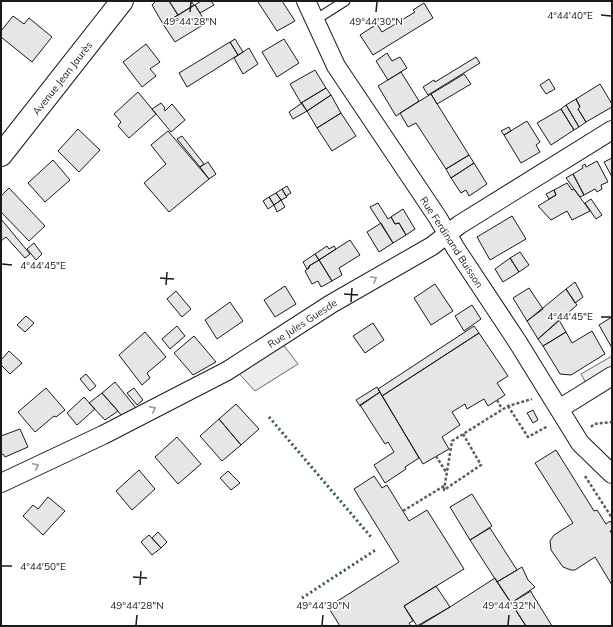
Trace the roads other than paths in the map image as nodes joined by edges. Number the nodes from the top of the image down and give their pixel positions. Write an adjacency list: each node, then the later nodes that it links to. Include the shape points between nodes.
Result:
1 (122, 1): 6 (main road, Avenue Jean Jaurès)
2 (306, 1): 4 (street, Rue Ferdinand Buisson)
3 (345, 1): 4 (lane)
4 (315, 20): 7 (street, Rue Ferdinand Buisson, via 336,66)
5 (612, 130): 7 (street, Rue Jules Guesde)
6 (1, 155)
7 (448, 234): 9 (street, Rue Ferdinand Buisson); 11 (street, Rue Jules Guesde, one-way to 7, via 103,435 227,370)
8 (612, 376): 9 (street)
9 (559, 409): 10 (street, Rue Ferdinand Buisson, via 580,443)
10 (612, 474)
11 (1, 483)

